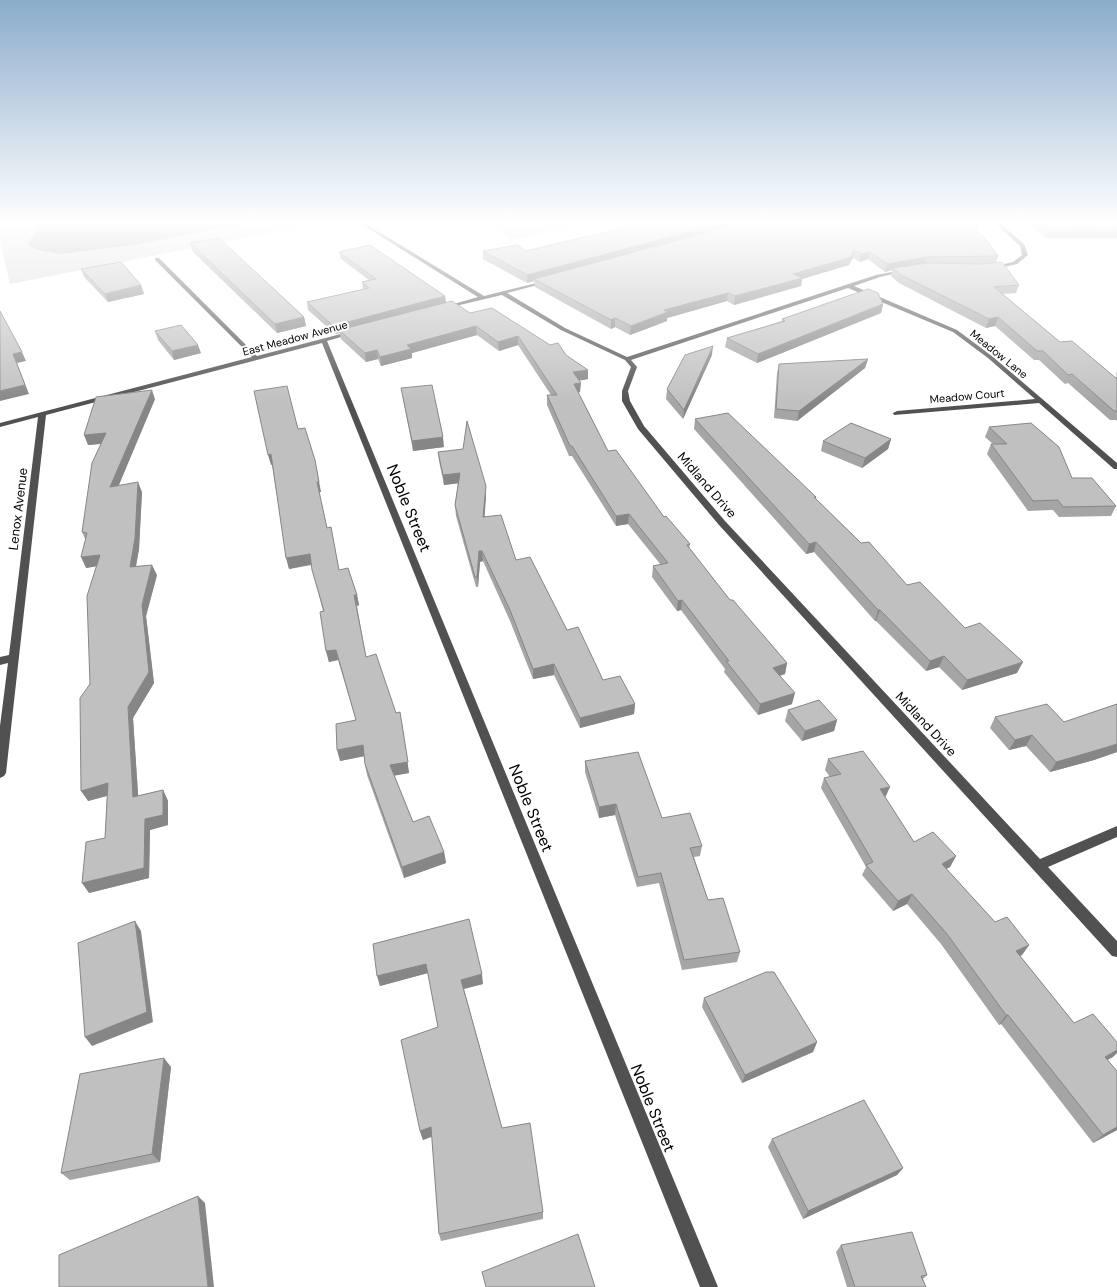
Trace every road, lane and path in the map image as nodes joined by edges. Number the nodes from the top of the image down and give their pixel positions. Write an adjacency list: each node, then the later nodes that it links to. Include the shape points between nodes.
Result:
1 (181, 284): 11 (street)
2 (461, 284): 7 (street)
3 (535, 284): 6 (street)
4 (855, 284): 5 (street)
5 (849, 286): 12 (street); 13 (street, Meadow Lane, via 955,331 990,357)
6 (502, 293): 7 (street); 12 (street, via 596,347)
7 (483, 298): 8 (street)
8 (437, 310)
9 (362, 331): 10 (street, East Meadow Avenue)
10 (324, 341): 11 (street, East Meadow Avenue); 24 (street, Noble Street)
11 (256, 358): 15 (street, East Meadow Avenue)
12 (627, 359): 22 (street, Midland Drive, via 634,367 625,391 626,401 641,427 722,523)
13 (1039, 401): 14 (street, Meadow Court); 17 (street, Meadow Lane)
14 (897, 413)
15 (42, 414): 16 (street, East Meadow Avenue); 18 (street, Lenox Avenue)
16 (0, 425)
17 (1117, 467)
18 (13, 658): 19 (street); 20 (street, Lenox Avenue)
19 (0, 660)
20 (0, 773)
21 (1117, 831): 22 (street)
22 (1039, 865): 23 (street, Midland Drive)
23 (1117, 951)
24 (709, 1287)

